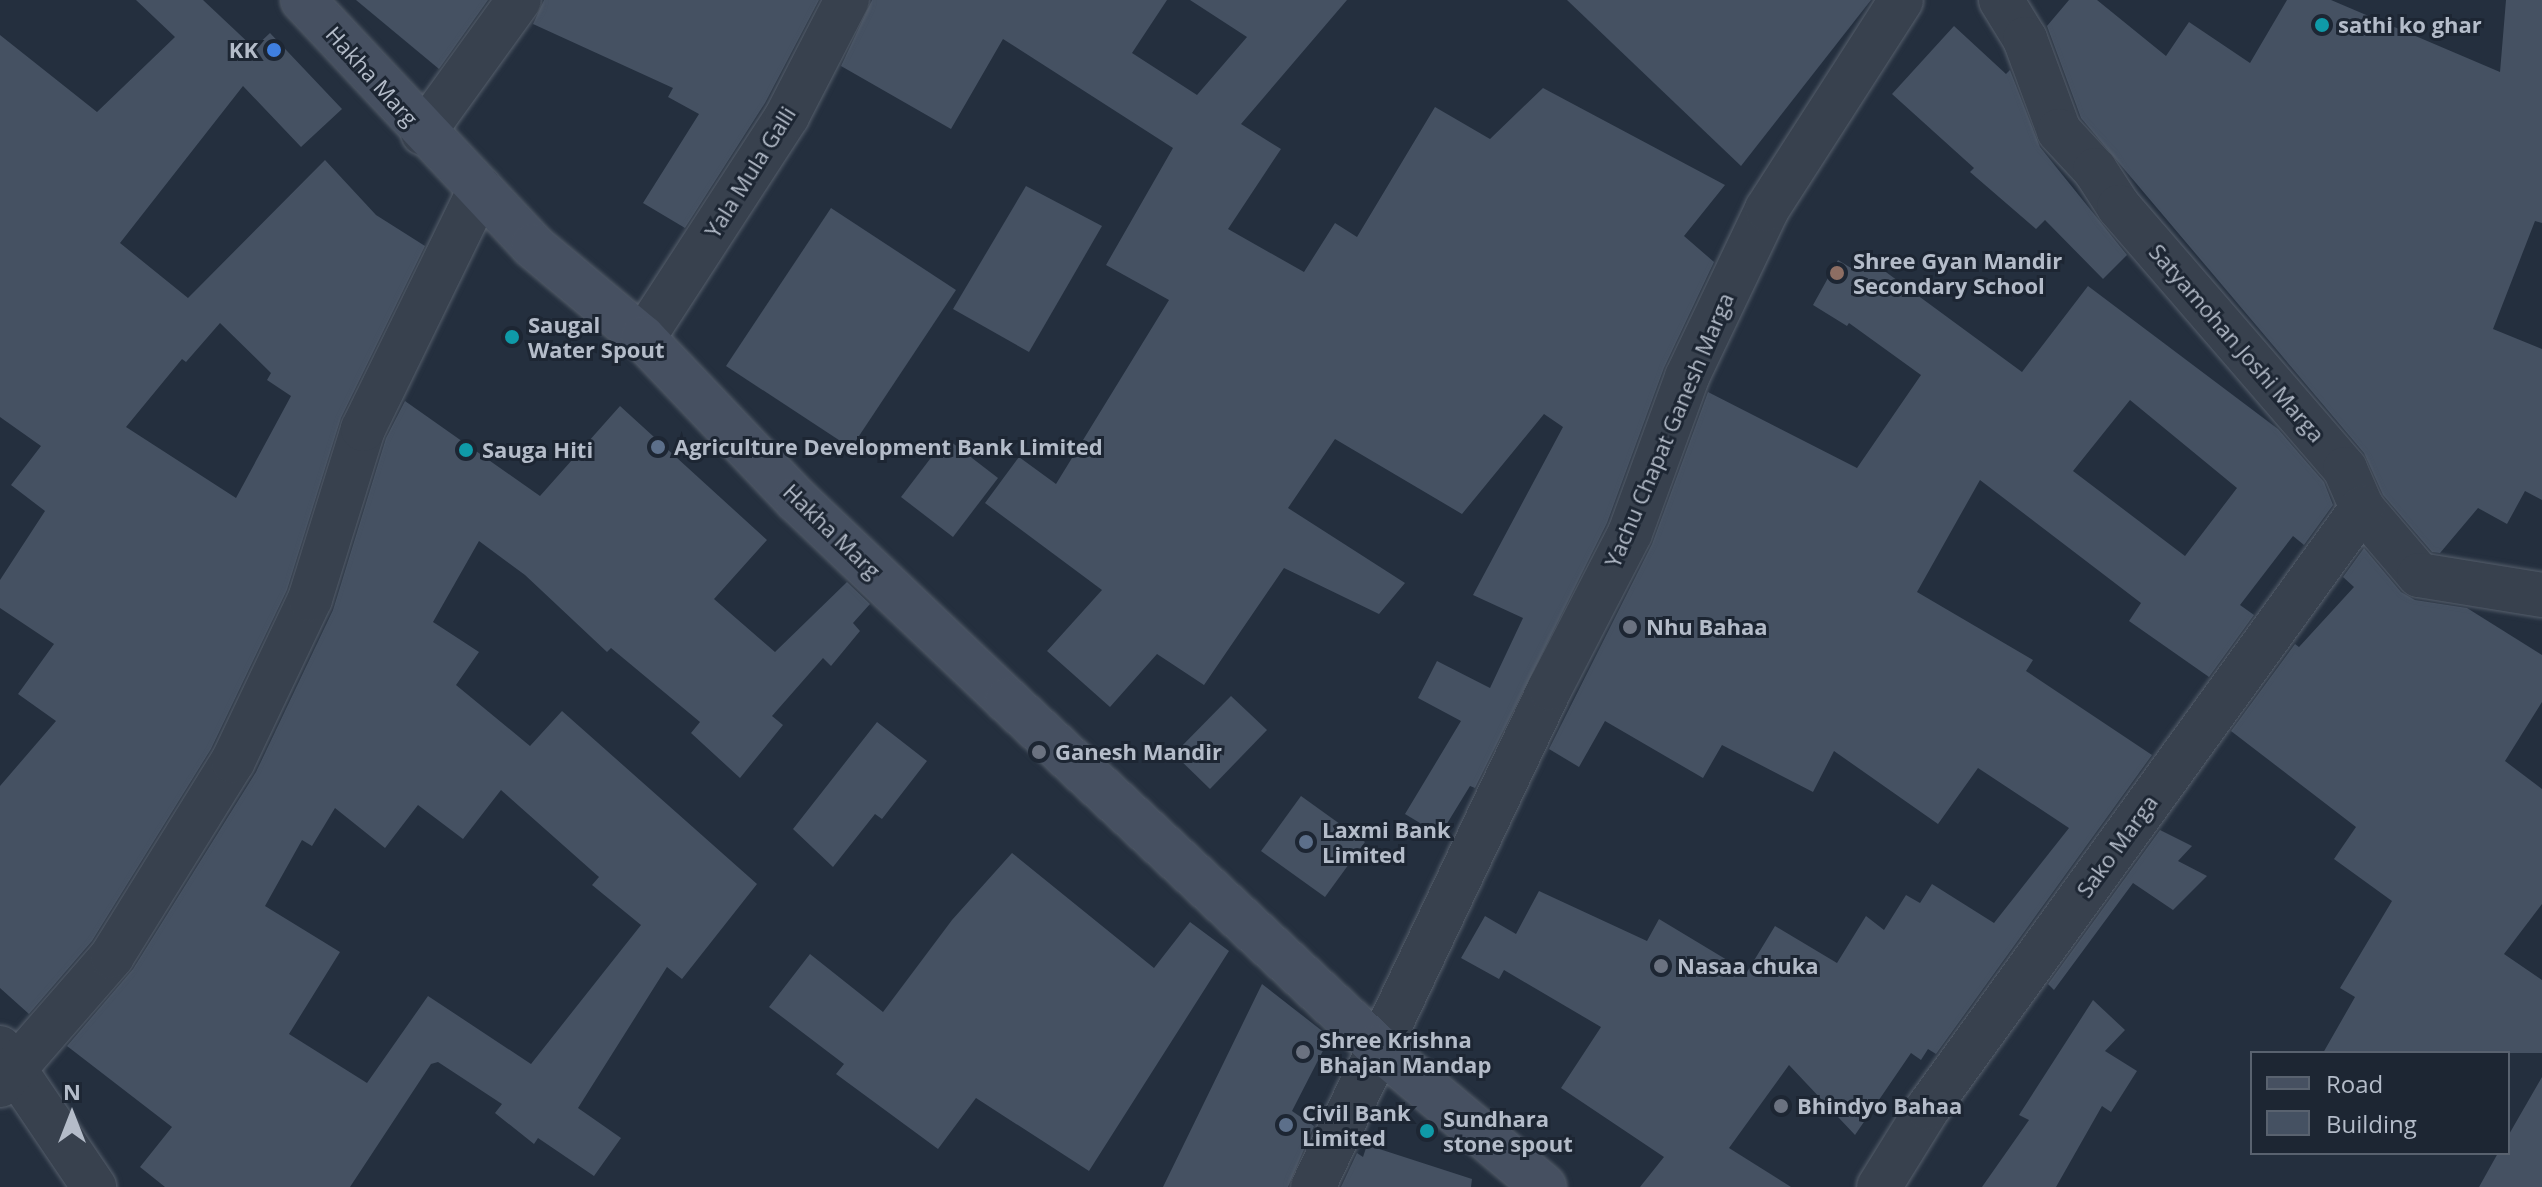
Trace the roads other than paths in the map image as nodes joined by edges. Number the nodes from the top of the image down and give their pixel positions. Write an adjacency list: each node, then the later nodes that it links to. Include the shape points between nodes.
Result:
1 (303, 0): 6 (main road, Hakha Marg)
2 (519, 0): 6 (street)
3 (847, 0): 8 (street, Yala Mula Galli, via 787,116)
4 (1901, 0): 11 (street, Yachu Chapat Ganesh Marga, via 1767,209 1687,377 1630,533)
5 (2001, 0): 9 (street, Satyamohan Joshi Marga, via 2025,39 2059,131 2345,469)
6 (423, 133): 7 (main road, Hakha Marg)
7 (480, 189): 8 (main road, Hakha Marg, via 533,246); 12 (street, via 363,429 310,599 233,761 112,956)
8 (643, 338): 11 (main road, Hakha Marg, via 797,500)
9 (2362, 508): 10 (street, Satyamohan Joshi Marga, via 2419,575); 16 (street, Sako Marga, via 1946,1083)
10 (2542, 595)
11 (1378, 1047): 14 (street, Yachu Chapat Ganesh Marga); 15 (main road, Hakha Marg)
12 (4, 1068): 13 (street)
13 (94, 1187)
14 (1313, 1187)
15 (1544, 1187)
16 (1879, 1187)

